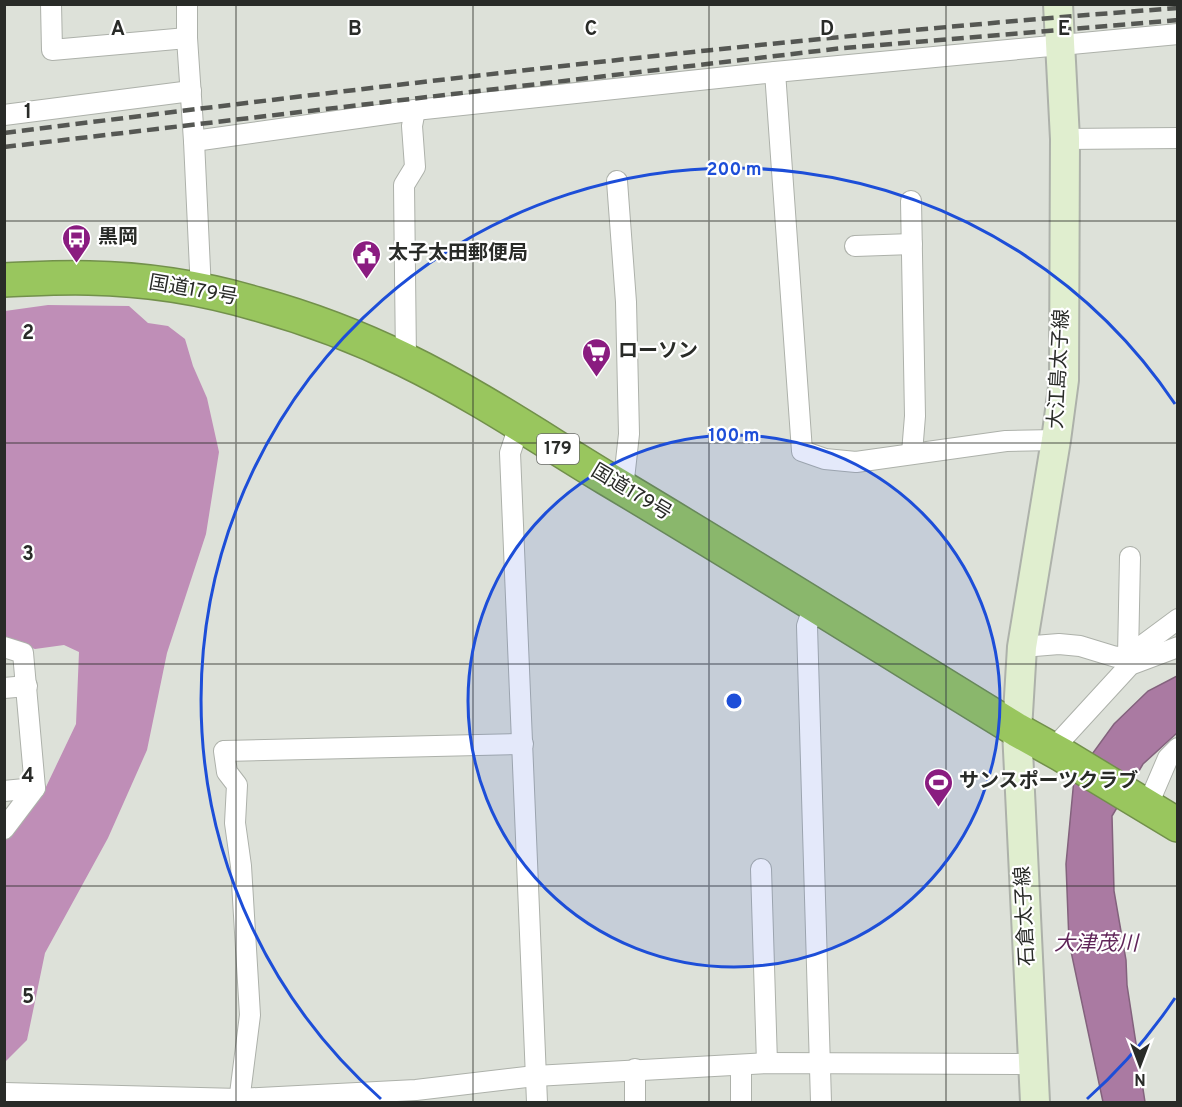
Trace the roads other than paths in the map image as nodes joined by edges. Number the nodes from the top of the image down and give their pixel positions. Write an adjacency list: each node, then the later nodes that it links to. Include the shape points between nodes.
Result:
1 (51, 4): 5 (street, via 52,50)
2 (187, 4): 5 (street)
3 (1058, 4): 6 (main road, 大江島太子線)
4 (1178, 34): 6 (street)
5 (187, 38): 8 (street)
6 (1061, 44): 7 (street); 12 (main road, 大江島太子線)
7 (776, 72): 9 (street); 23 (street, via 802,451 825,459 856,462)
8 (190, 91): 10 (street); 13 (street)
9 (415, 111): 13 (street); 20 (street, via 415,167 404,185)
10 (4, 115)
11 (1178, 138): 12 (street)
12 (1065, 139): 22 (main road, 大江島太子線, via 1064,380)
13 (194, 141): 19 (street)
14 (617, 181): 24 (street, via 626,302 629,434)
15 (911, 201): 16 (street)
16 (912, 244): 17 (street); 23 (street)
17 (855, 246)
18 (4, 280): 19 (highway, 国道179号 / 179, via 115,279)
19 (201, 291): 20 (highway, 国道179号 / 179, via 304,318)
20 (406, 360): 21 (highway, 国道179号 / 179)
21 (519, 426): 24 (highway, 国道179号 / 179); 35 (street, via 510,453)
22 (1056, 440): 23 (street, via 1006,441); 29 (main road, 大江島太子線)
23 (912, 453)
24 (623, 488): 26 (highway, 国道179号 / 179)
25 (1131, 557): 31 (street)
26 (814, 605): 34 (highway, 国道179号 / 179); 44 (street, via 807,626)
27 (1178, 619): 31 (street)
28 (4, 647): 32 (street, via 23,653)
29 (1022, 647): 31 (street, via 1080,646); 34 (main road, 大江島太子線)
30 (1178, 647): 31 (street)
31 (1129, 660): 37 (street)
32 (27, 686): 33 (street); 38 (street)
33 (4, 688)
34 (1017, 730): 37 (highway, 国道179号 / 179); 46 (main road, 石倉太子線)
35 (523, 744): 49 (street); 52 (street, via 224,751 226,772 237,785 235,823 250,1015)
36 (1178, 748): 40 (street, via 1168,758)
37 (1057, 752): 40 (highway, 国道179号 / 179)
38 (35, 788): 39 (street); 42 (street)
39 (4, 791)
40 (1142, 804): 41 (highway, 国道179号 / 179)
41 (1178, 825)
42 (4, 829)
43 (761, 869): 45 (street)
44 (820, 1062): 45 (street); 46 (street); 56 (street)
45 (767, 1063): 47 (street)
46 (1033, 1064): 57 (main road, 石倉太子線)
47 (741, 1066): 48 (street); 55 (street)
48 (635, 1069): 49 (street); 54 (street)
49 (535, 1076): 51 (street); 53 (street)
50 (4, 1093): 52 (street)
51 (417, 1096): 52 (street)
52 (239, 1101)
53 (537, 1102)
54 (636, 1102)
55 (741, 1102)
56 (821, 1102)
57 (1035, 1102)

